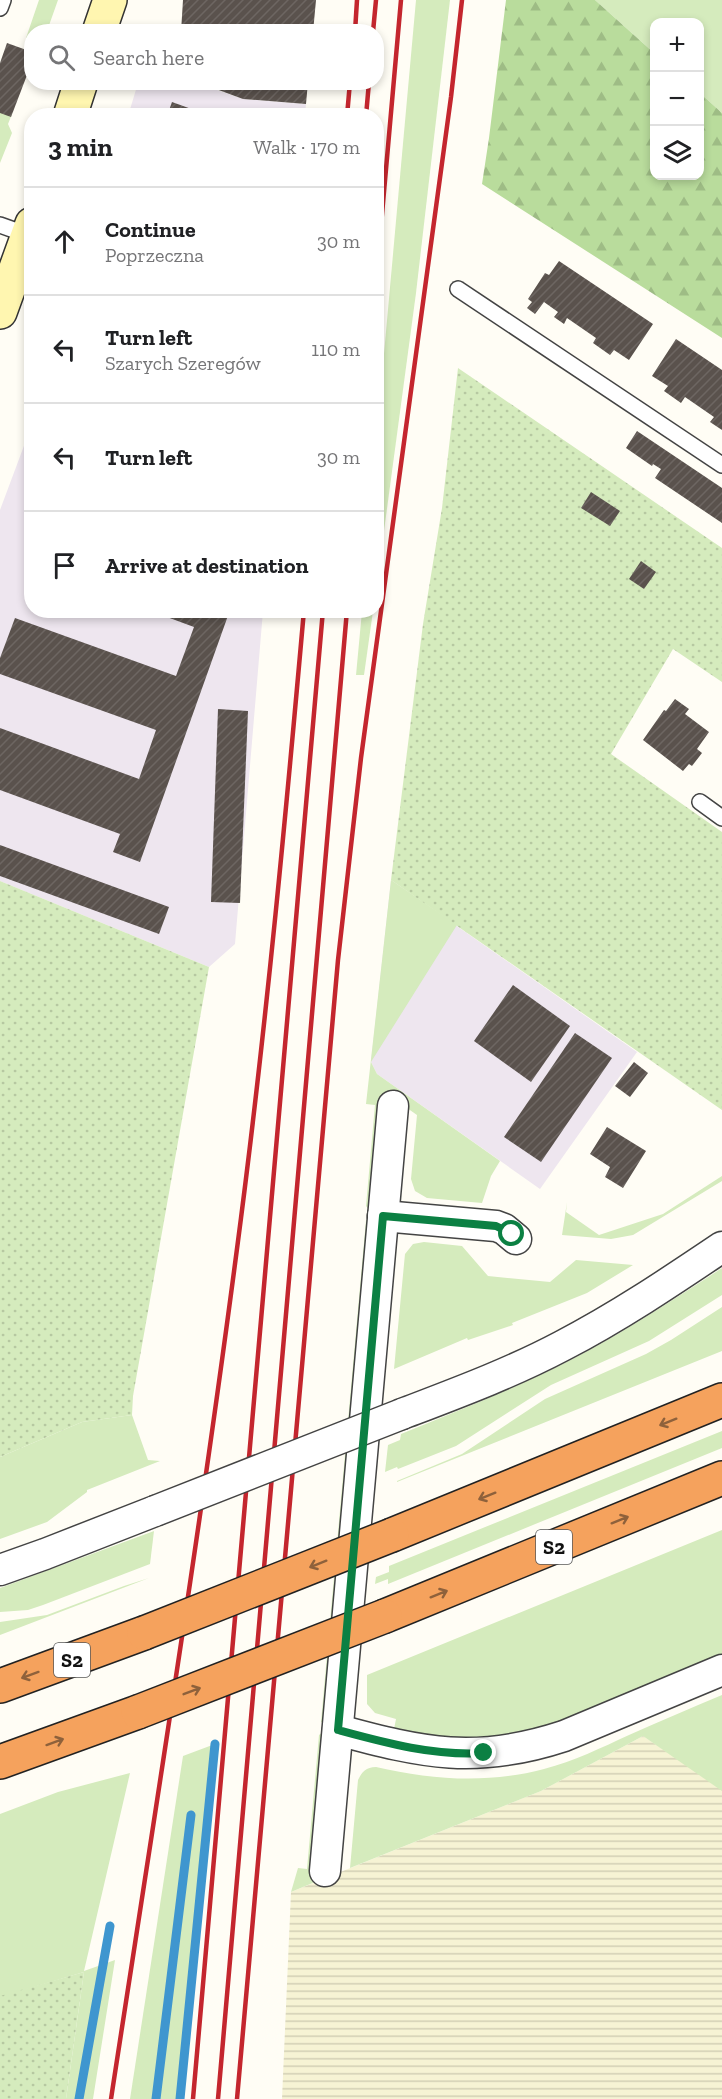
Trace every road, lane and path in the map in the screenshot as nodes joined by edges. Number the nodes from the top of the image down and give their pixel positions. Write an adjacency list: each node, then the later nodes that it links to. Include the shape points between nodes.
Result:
1 (3, 0): 3 (lane)
2 (110, 0): 4 (street)
3 (0, 9)
4 (102, 24)
5 (78, 90): 6 (street)
6 (73, 108)
7 (20, 228): 9 (street)
8 (458, 290): 10 (lane)
9 (0, 312)
10 (722, 465)
11 (700, 802): 12 (lane)
12 (722, 818)
13 (393, 1106): 14 (street)
14 (383, 1216): 15 (street, via 496,1226); 22 (street)
15 (516, 1239)
16 (722, 1247): 19 (street, bridge, via 561,1347 491,1380)
17 (722, 1400): 21 (highway, S2, one-way to 21, bridge, via 392,1535)
18 (722, 1478): 23 (highway, S2, one-way to 18, bridge, via 385,1616)
19 (0, 1570)
20 (722, 1670): 22 (street, via 564,1736 503,1752 418,1750)
21 (0, 1686)
22 (338, 1730): 24 (street)
23 (0, 1762)
24 (325, 1871)

